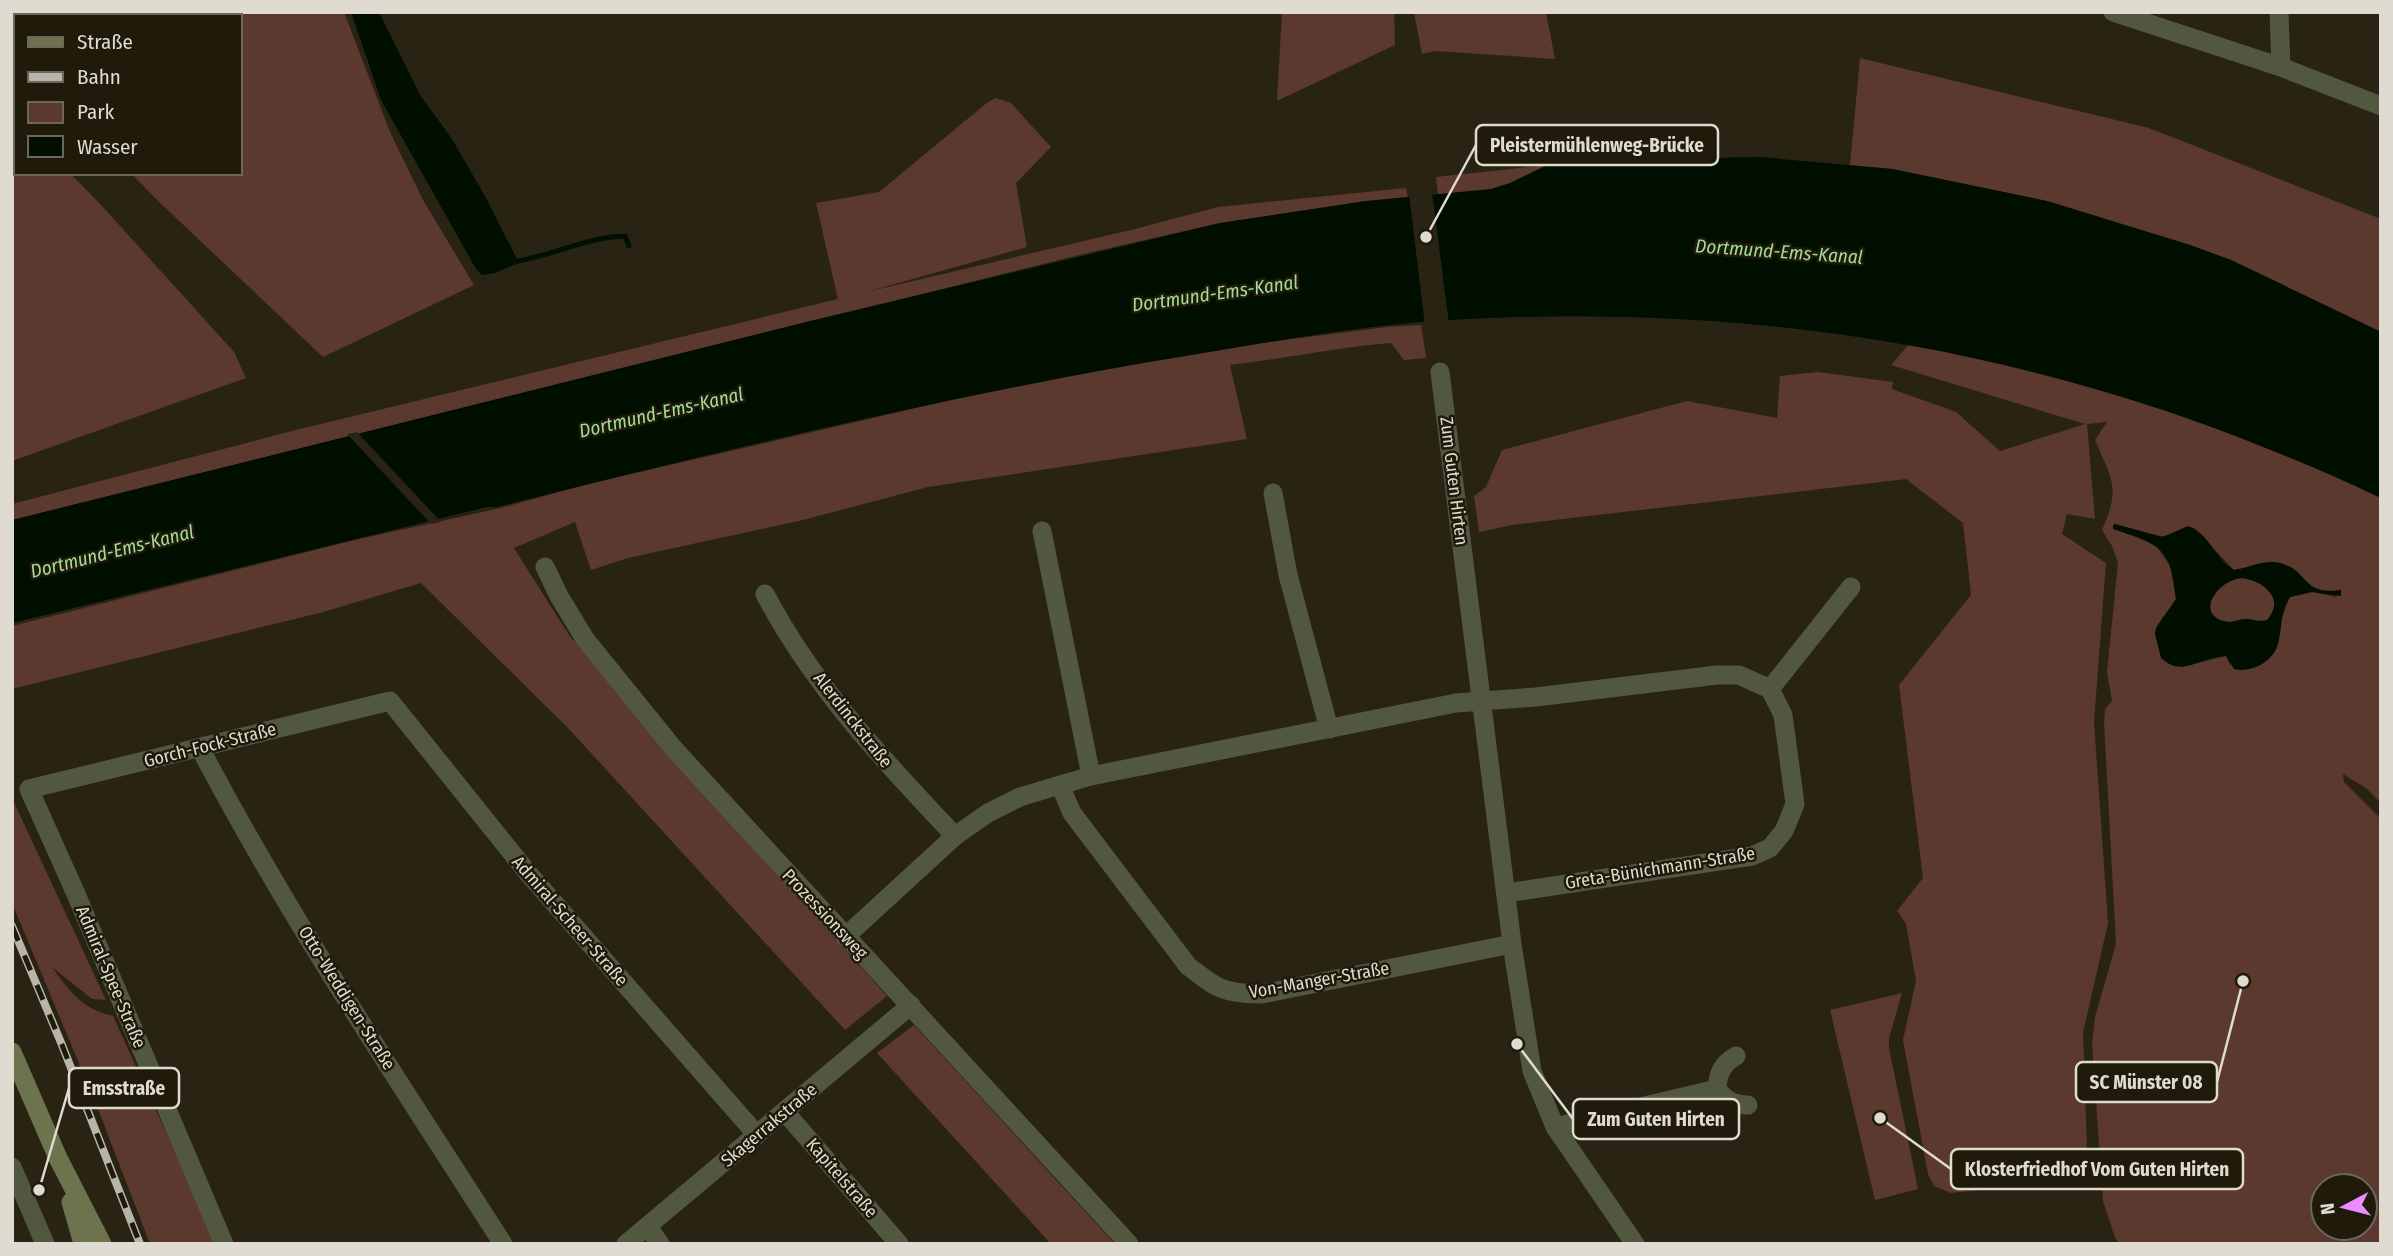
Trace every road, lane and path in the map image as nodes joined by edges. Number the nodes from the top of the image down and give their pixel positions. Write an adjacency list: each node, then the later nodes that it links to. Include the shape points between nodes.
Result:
1 (2113, 12): 3 (street)
2 (2279, 12): 3 (street)
3 (2281, 67): 4 (street)
4 (2381, 106)
5 (1440, 372): 13 (street, Zum Guten Hirten)
6 (1273, 494): 14 (street, via 1288,575)
7 (1042, 531): 16 (street)
8 (545, 567): 21 (street, Prozessionsweg, via 585,639 674,749)
9 (1851, 587): 11 (street)
10 (765, 594): 19 (street, Alerdinckstraße, via 845,716)
11 (1770, 689): 13 (street, via 1739,676 1717,675); 20 (street, Greta-Bünichmann-Straße, via 1783,715 1795,804 1784,831 1770,848 1752,856)
12 (390, 701): 15 (street, Gorch-Fock-Straße); 30 (street, Admiral-Scheer-Straße, via 528,873)
13 (1482, 701): 14 (street); 20 (street, Zum Guten Hirten)
14 (1329, 729): 16 (street)
15 (200, 748): 18 (street, Gorch-Fock-Straße); 38 (street, Otto-Weddigen-Straße, via 244,831 344,995)
16 (1091, 776): 17 (street)
17 (1060, 785): 19 (street, via 1020,797); 22 (street, Von-Manger-Straße, via 1072,813 1188,966 1230,993 1262,994)
18 (29, 789): 37 (street, Admiral-Spee-Straße)
19 (955, 836): 21 (street)
20 (1506, 893): 22 (street, Zum Guten Hirten)
21 (845, 937): 23 (street, Prozessionsweg)
22 (1512, 944): 29 (street, Zum Guten Hirten, via 1532,1071)
23 (911, 1005): 28 (street, Skagerrakstraße); 42 (street, Prozessionsweg)
24 (12, 1052): 31 (main road)
25 (1736, 1056): 26 (street, via 1725,1062)
26 (1717, 1089): 27 (street, via 1724,1099); 29 (street)
27 (1748, 1105)
28 (785, 1112): 30 (street, Skagerrakstraße); 41 (street, Kapitelstraße)
29 (1555, 1127): 43 (street, Zum Guten Hirten)
30 (757, 1135): 33 (street, Skagerrakstraße)
31 (58, 1158): 35 (main road); 36 (main road)
32 (12, 1167): 34 (street)
33 (648, 1227): 39 (street, Skagerrakstraße); 40 (street)
34 (45, 1244)
35 (83, 1244)
36 (102, 1244)
37 (224, 1244)
38 (503, 1244)
39 (626, 1244)
40 (660, 1244)
41 (899, 1244)
42 (1129, 1244)
43 (1635, 1244)

